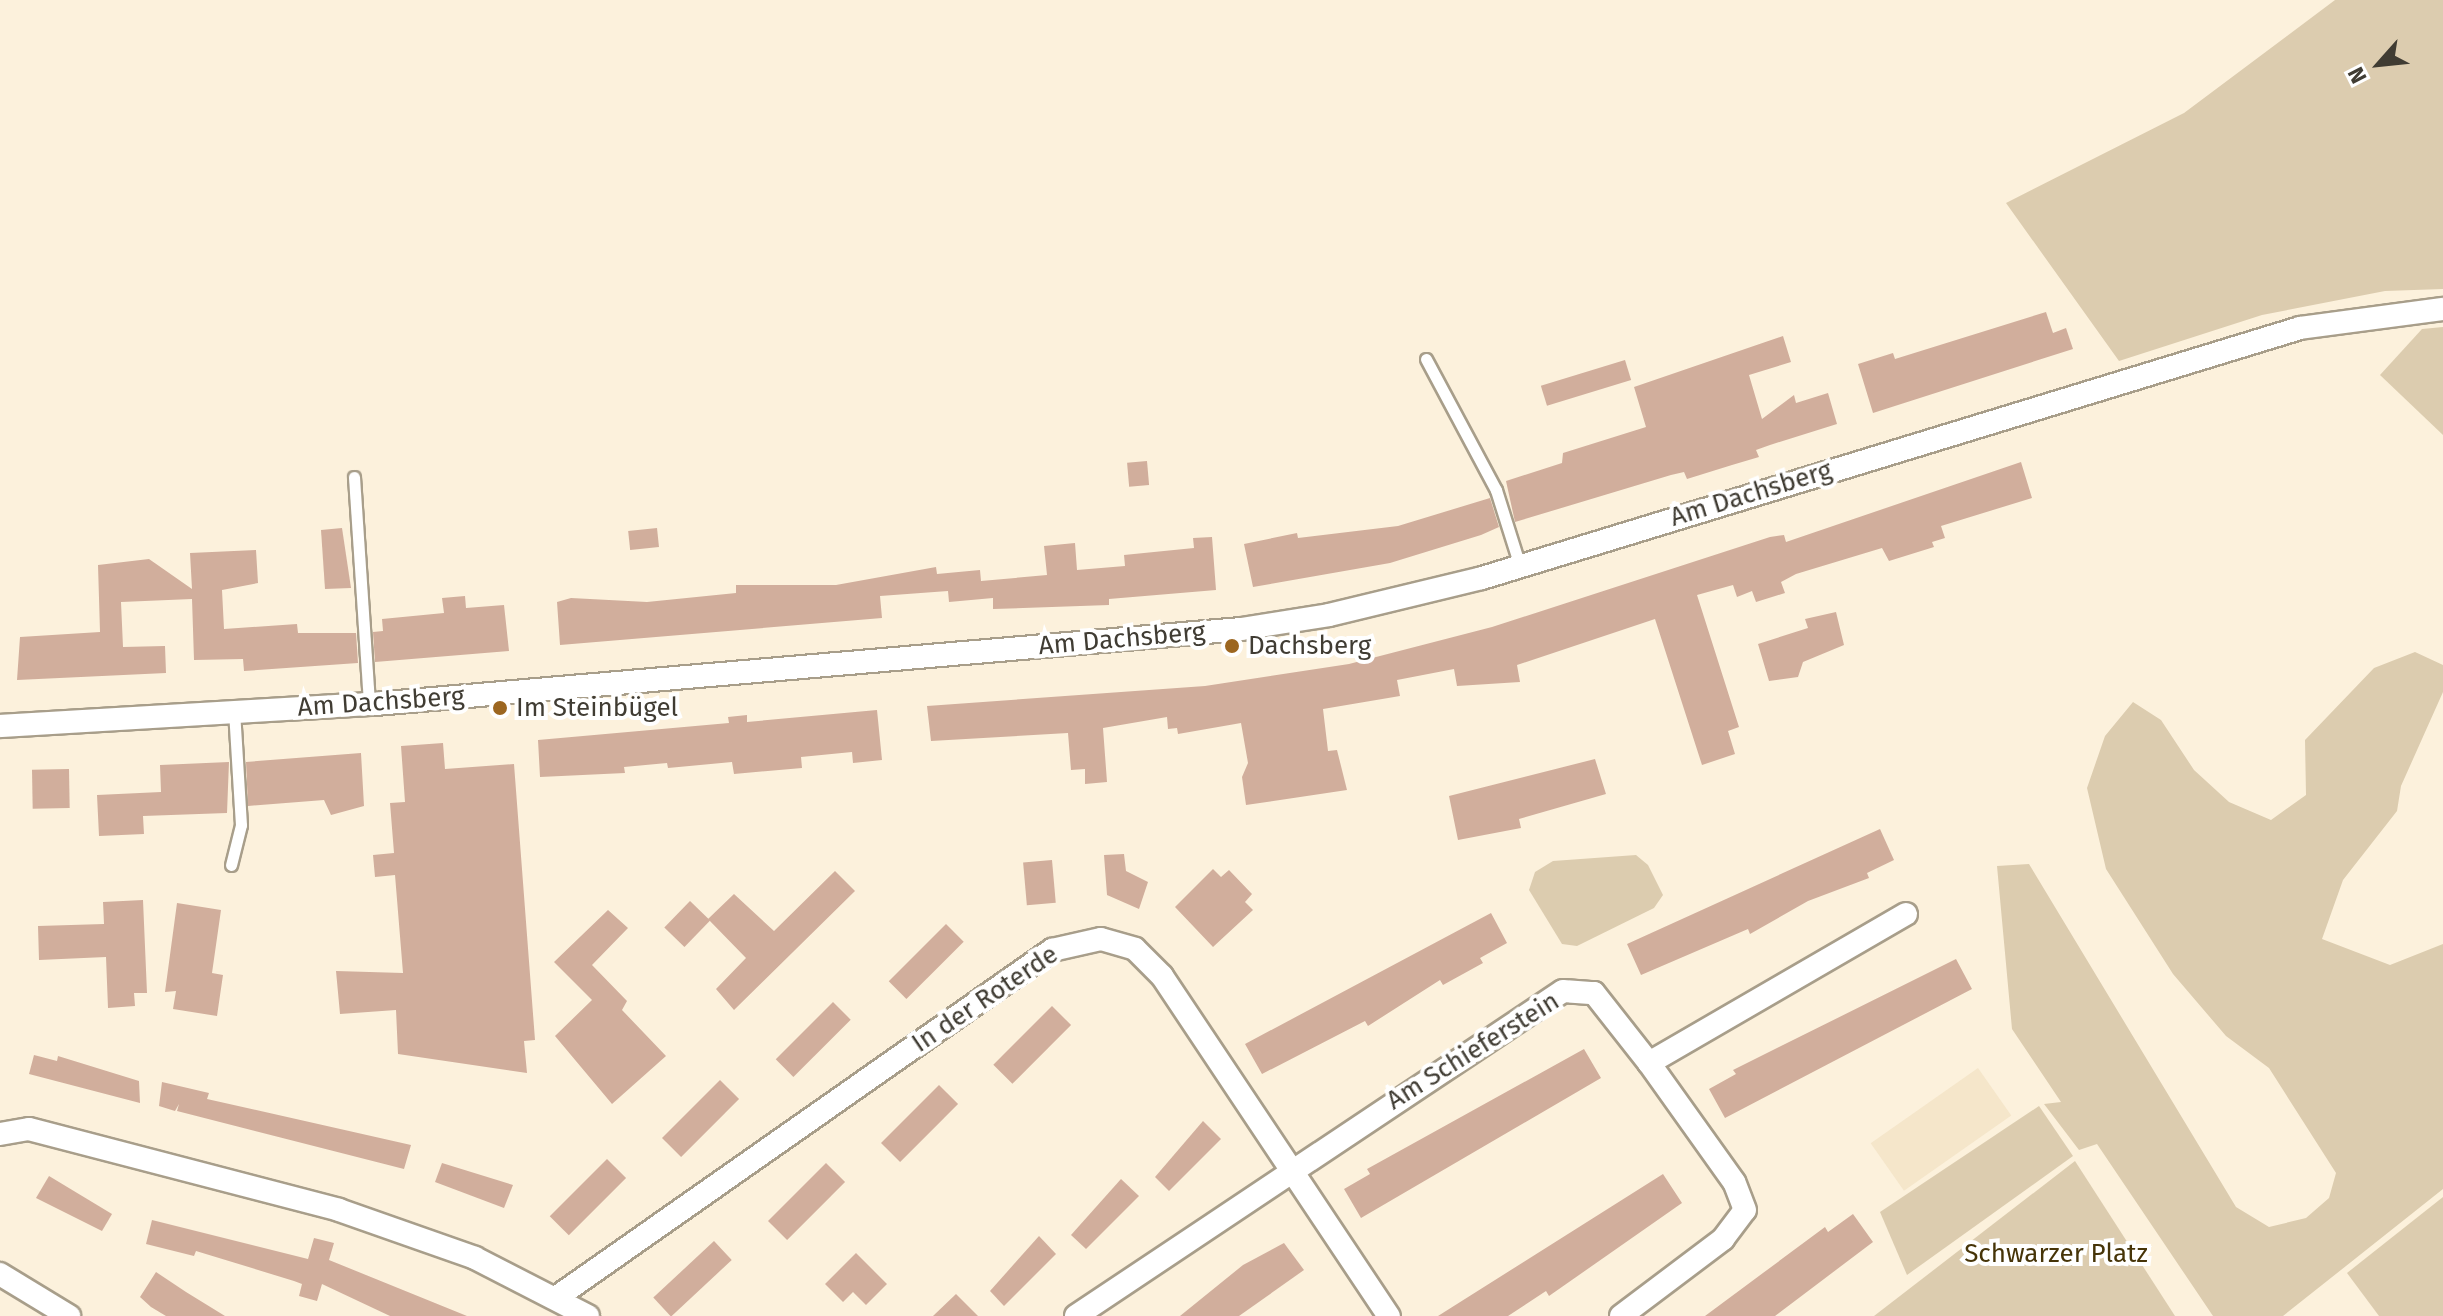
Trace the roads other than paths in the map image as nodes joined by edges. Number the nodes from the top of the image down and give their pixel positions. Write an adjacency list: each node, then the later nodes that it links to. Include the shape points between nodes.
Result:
1 (2443, 309): 4 (street, Am Dachsberg, via 2300,328)
2 (1426, 359): 4 (lane, via 1496,490)
3 (354, 477): 5 (lane)
4 (1520, 566): 5 (street, Am Dachsberg, via 1418,596 1241,629)
5 (369, 703): 6 (street, Am Dachsberg)
6 (234, 712): 7 (street, Am Dachsberg); 8 (lane, via 241,825)
7 (0, 726)
8 (231, 865)
9 (1906, 914): 10 (street)
10 (1649, 1063): 12 (street, Am Schieferstein, via 1594,993 1563,991); 19 (street, Am Schieferstein, via 1734,1182 1745,1210 1723,1239)
11 (0, 1134): 14 (street, via 29,1129 339,1210 475,1258)
12 (1289, 1168): 14 (street, In der Roterde, via 1150,963 1119,941 1076,941 1052,950); 17 (street, Am Schieferstein); 18 (street, In der Roterde)
13 (0, 1274): 15 (street)
14 (557, 1297): 16 (street)
15 (69, 1316)
16 (588, 1316)
17 (1076, 1316)
18 (1389, 1316)
19 (1621, 1316)

